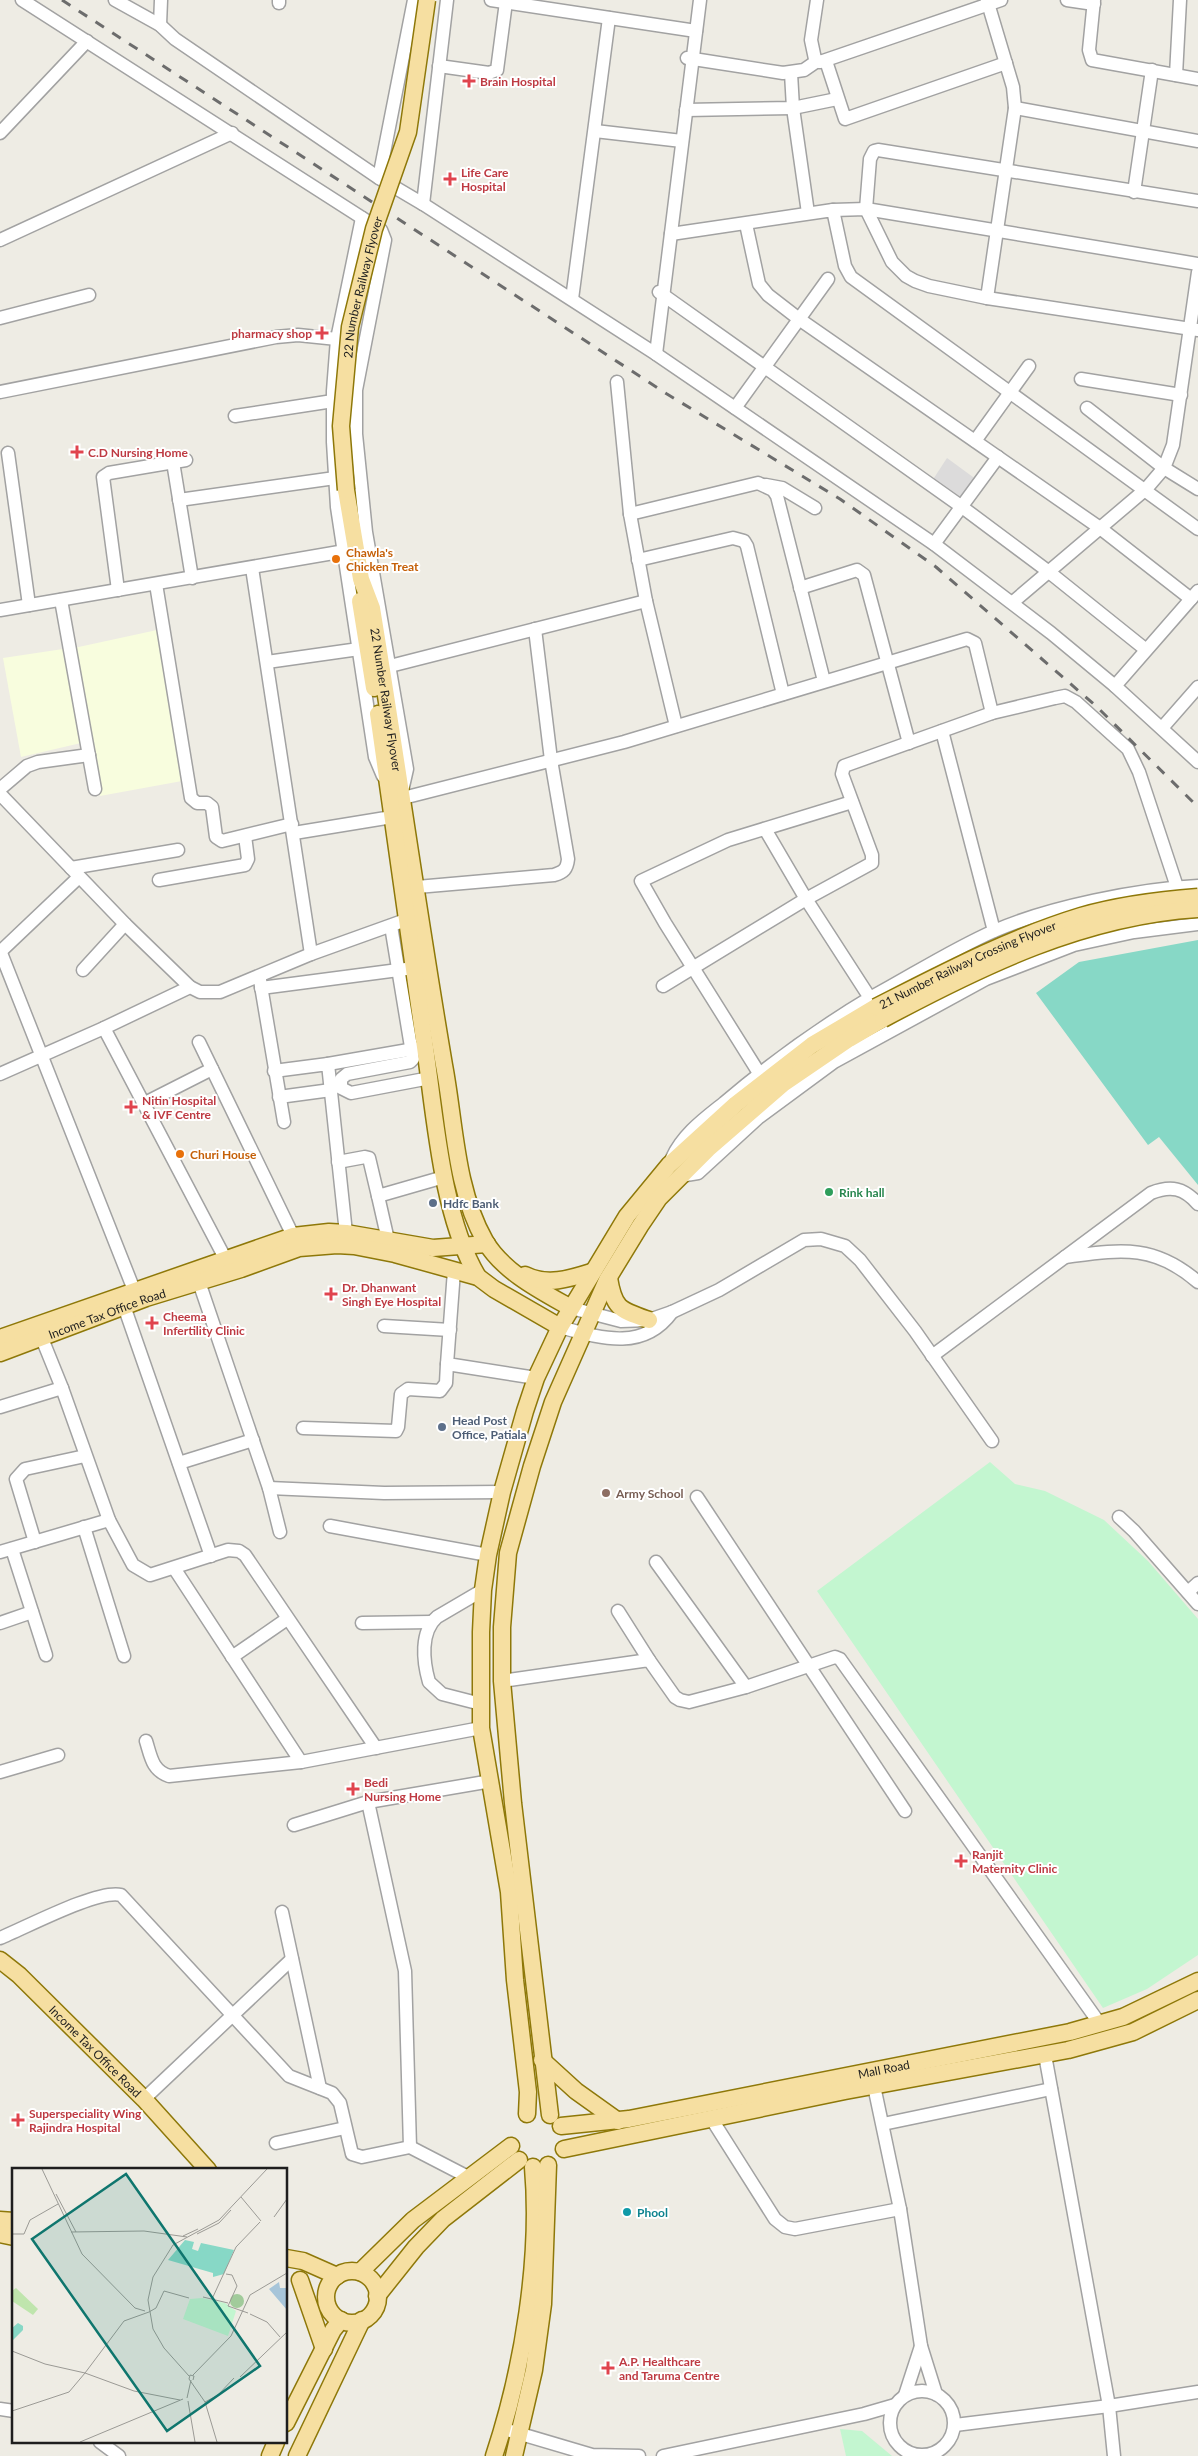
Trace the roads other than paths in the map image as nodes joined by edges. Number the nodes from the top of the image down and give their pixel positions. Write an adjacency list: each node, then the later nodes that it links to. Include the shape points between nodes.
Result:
1 (22, 0): 19 (street)
2 (115, 0): 17 (street)
3 (161, 0): 17 (street)
4 (414, 0): 39 (street)
5 (427, 0): 78 (main road, 22 Number Railway Flyover, bridge, via 408,132 374,230 350,327 341,426)
6 (447, 0): 23 (street)
7 (492, 0): 14 (street)
8 (695, 0): 18 (street)
9 (700, 0): 18 (street)
10 (1067, 0): 15 (street)
11 (1180, 0): 26 (street)
12 (820, 1): 21 (street, via 811,40)
13 (992, 1): 21 (street); 22 (street)
14 (506, 2): 16 (street); 23 (street, via 497,70 489,73)
15 (1094, 2): 24 (street, via 1089,50 1092,60)
16 (609, 18): 18 (street); 33 (street)
17 (160, 25): 39 (street, via 175,39)
18 (694, 30): 20 (street)
19 (87, 41): 32 (street); 35 (street)
20 (690, 58): 25 (street); 31 (street); 36 (street)
21 (821, 61): 25 (street); 28 (street)
22 (1006, 63): 28 (street, via 850,119 842,116); 30 (street)
23 (439, 66): 42 (street)
24 (1152, 70): 26 (street); 34 (street)
25 (791, 73): 29 (street)
26 (1176, 75): 27 (street)
27 (1198, 79)
28 (837, 99): 29 (street)
29 (793, 108): 31 (street); 45 (street)
30 (1015, 108): 34 (street); 38 (street)
31 (686, 110): 36 (street)
32 (3, 125)
33 (595, 131): 36 (street); 57 (street)
34 (1144, 131): 37 (street); 40 (street)
35 (232, 133): 46 (street); 50 (street)
36 (680, 141): 49 (street); 54 (street)
37 (1198, 141)
38 (1005, 169): 40 (street); 43 (street, via 874,151 870,158); 48 (street)
39 (379, 178): 42 (street)
40 (1134, 192): 41 (street)
41 (1198, 201)
42 (422, 204): 57 (street)
43 (866, 209): 44 (street); 48 (street); 56 (street, via 892,262 906,276 929,286)
44 (833, 210): 45 (street); 68 (street, via 845,266 851,277)
45 (808, 213): 47 (street)
46 (362, 218): 61 (street); 109 (street, via 381,230 386,240 356,390 356,434 366,532)
47 (746, 224): 49 (street); 59 (street, via 762,289)
48 (996, 231): 51 (street); 56 (street)
49 (671, 234): 54 (street)
50 (0, 240)
51 (1198, 264)
52 (1198, 272): 60 (street)
53 (828, 279): 59 (street)
54 (661, 293): 62 (street); 64 (street)
55 (89, 295): 58 (street)
56 (987, 298): 60 (street)
57 (572, 299): 62 (street)
58 (0, 318)
59 (799, 319): 64 (street); 74 (street)
60 (1194, 330): 69 (street)
61 (337, 339): 67 (street, via 276,336); 70 (street)
62 (654, 352): 71 (street)
63 (1029, 366): 68 (street)
64 (765, 367): 71 (street); 83 (street)
65 (1081, 378): 69 (street)
66 (617, 382): 85 (street)
67 (0, 392)
68 (1010, 392): 74 (street); 81 (street)
69 (1181, 395): 77 (street, via 1173,445)
70 (333, 401): 73 (street); 78 (street)
71 (735, 408): 88 (street)
72 (1087, 408): 77 (street)
73 (235, 416)
74 (975, 441): 76 (street)
75 (8, 453): 102 (street)
76 (998, 457): 83 (street); 86 (street)
77 (1164, 468): 80 (street); 81 (street)
78 (341, 484): 82 (street); 89 (street, via 337,507); 94 (main road, 22 Number Railway Flyover)
79 (764, 484): 84 (street, via 782,488); 85 (street); 96 (street, via 776,496)
80 (1198, 489)
81 (1146, 490): 86 (street); 87 (street)
82 (179, 500): 93 (street); 97 (street, via 180,461 109,473 103,477)
83 (962, 507): 88 (street); 92 (street)
84 (815, 508)
85 (630, 514): 90 (street)
86 (1100, 528): 92 (street); 98 (street)
87 (1198, 529)
88 (934, 544): 101 (street)
89 (344, 551): 91 (street); 105 (street)
90 (638, 560): 100 (street); 113 (street, via 733,538 744,541)
91 (252, 568): 93 (street); 107 (street)
92 (1049, 572): 101 (street); 106 (street)
93 (192, 578): 95 (street)
94 (361, 579): 122 (main road, 22 Number Railway Flyover, via 359,598); 126 (main road, 22 Number Railway Flyover, via 370,599)
95 (156, 584): 97 (street); 131 (street, via 191,798 212,807 219,840)
96 (800, 588): 108 (street, via 861,571); 110 (street)
97 (118, 590): 99 (street)
98 (1195, 595): 106 (street)
99 (61, 600): 102 (street); 119 (street)
100 (646, 601): 104 (street); 115 (street)
101 (1013, 602): 111 (street)
102 (28, 605): 103 (street)
103 (0, 610)
104 (535, 629): 109 (street); 120 (street)
105 (359, 649): 107 (street); 122 (street, via 375,757)
106 (1145, 649): 111 (street)
107 (267, 662): 129 (street)
108 (887, 663): 110 (street); 114 (street, via 972,640); 118 (street)
109 (390, 666): 126 (street, via 406,769)
110 (824, 681): 113 (street)
111 (1115, 686): 116 (street)
112 (1198, 687): 116 (street)
113 (783, 694): 115 (street)
114 (992, 714): 117 (street); 137 (street, via 1065,696 1122,742 1139,772)
115 (676, 726): 120 (street)
116 (1162, 728): 121 (street)
117 (942, 731): 118 (street); 145 (street)
118 (908, 743): 127 (street, via 844,766 842,774)
119 (89, 755): 123 (street, via 26,766); 124 (street)
120 (551, 760): 126 (street); 136 (street, via 568,859 567,868 562,873)
121 (1198, 762)
122 (386, 782): 128 (main road, 22 Number Railway Flyover)
123 (0, 789)
124 (95, 789)
125 (0, 794): 133 (street)
126 (403, 795): 136 (main road, 22 Number Railway Flyover)
127 (852, 802): 130 (street); 140 (street, via 872,863)
128 (392, 817): 129 (street); 142 (main road, 22 Number Railway Flyover)
129 (293, 829): 131 (street); 148 (street)
130 (765, 829): 140 (street); 149 (street, via 722,842 641,881)
131 (245, 836): 134 (street, via 248,859 245,865)
132 (178, 850): 133 (street)
133 (75, 872): 143 (street); 147 (street)
134 (159, 880)
135 (1198, 886): 137 (street)
136 (416, 887): 142 (main road, 22 Number Railway Flyover)
137 (1177, 887): 138 (street)
138 (1125, 896): 145 (street, via 1058,910); 146 (street, via 1135,899 1145,908 1143,921)
139 (1198, 897): 157 (main road, 21 Number Railway Crossing Flyover, bridge, via 1138,904 1036,931)
140 (806, 899): 149 (street); 157 (street)
141 (1198, 909): 157 (main road, 21 Number Railway Crossing Flyover, bridge, via 1119,920 1064,935 956,981)
142 (406, 921): 148 (street); 151 (main road); 180 (main road, via 448,1086 454,1136 469,1206)
143 (125, 924): 152 (street); 155 (street)
144 (1198, 924): 146 (street)
145 (994, 931): 157 (street)
146 (1134, 932): 173 (street, via 1074,945 986,979 834,1062 758,1118 698,1173)
147 (1, 953): 150 (street)
148 (311, 954): 153 (street)
149 (693, 967): 154 (street); 165 (street)
150 (3, 968): 161 (street)
151 (406, 969): 156 (street); 160 (main road)
152 (83, 970)
153 (259, 975): 155 (street, via 220,992 200,992); 156 (street)
154 (663, 986)
155 (190, 987): 158 (street)
156 (261, 988): 164 (street)
157 (876, 1008): 165 (street); 173 (main road, 21 Number Railway Crossing Flyover, via 804,1051 705,1130)
158 (104, 1028): 161 (street); 170 (street)
159 (199, 1042): 163 (street)
160 (419, 1048): 162 (street); 167 (main road); 167 (street, via 410,1062 347,1074 342,1079 341,1088 351,1093)
161 (42, 1055): 166 (street); 191 (street)
162 (328, 1064): 164 (street); 168 (street)
163 (212, 1069): 170 (street); 179 (street)
164 (274, 1070): 169 (street)
165 (759, 1073): 173 (street, via 695,1127 677,1148)
166 (0, 1074)
167 (430, 1078): 174 (main road)
168 (331, 1090): 169 (street); 172 (street)
169 (279, 1097): 171 (street)
170 (144, 1104): 183 (street)
171 (284, 1122)
172 (338, 1162): 175 (street, via 369,1158); 177 (street)
173 (674, 1170): 186 (main road, via 627,1216); 188 (main road)
174 (444, 1176): 175 (street); 181 (main road)
175 (378, 1196): 178 (street)
176 (1198, 1204): 182 (street, via 1181,1190 1161,1189)
177 (346, 1233): 178 (main road); 179 (main road, via 329,1232)
178 (388, 1240): 181 (main road, via 433,1248)
179 (296, 1242): 183 (main road); 185 (main road, via 354,1246); 189 (main road, Income Tax Office Road)
180 (486, 1244): 181 (main road); 184 (main road)
181 (462, 1247): 187 (main road)
182 (1062, 1258): 190 (street, via 1120,1250 1135,1252 1179,1266); 205 (street)
183 (226, 1260): 191 (main road)
184 (505, 1264): 186 (main road, via 528,1276 549,1281); 193 (main road, via 530,1284)
185 (454, 1271): 187 (main road); 200 (street)
186 (591, 1272): 193 (main road)
187 (478, 1277): 199 (main road)
188 (609, 1278): 196 (main road); 197 (main road, via 618,1308)
189 (206, 1280): 192 (main road, Income Tax Office Road); 211 (street)
190 (1198, 1282)
191 (134, 1290): 194 (main road)
192 (124, 1306): 194 (main road, Income Tax Office Road); 214 (street)
193 (571, 1308): 196 (street); 199 (main road)
194 (93, 1311): 202 (main road, Income Tax Office Road); 203 (main road)
195 (672, 1312): 197 (street); 201 (street, via 657,1328 636,1338); 205 (street, via 718,1290 804,1240 822,1239 845,1246 860,1260)
196 (592, 1315): 197 (street, via 620,1321); 201 (main road)
197 (649, 1320)
198 (384, 1326): 200 (street)
199 (560, 1327): 201 (street); 207 (main road)
200 (450, 1330): 206 (street)
201 (583, 1334): 244 (main road, via 552,1402 513,1533 504,1595)
202 (41, 1336): 204 (main road, Income Tax Office Road); 208 (street)
203 (0, 1338)
204 (0, 1353)
205 (932, 1356): 212 (street)
206 (447, 1364): 207 (street); 210 (street, via 446,1384 440,1390 408,1389 401,1394 396,1431)
207 (536, 1378): 216 (main road)
208 (62, 1388): 209 (street); 213 (street)
209 (0, 1407)
210 (303, 1428)
211 (253, 1440): 214 (street); 215 (street)
212 (992, 1440)
213 (85, 1456): 219 (street); 223 (street, via 26,1469 16,1479)
214 (179, 1464): 226 (street)
215 (269, 1488): 216 (street, via 384,1493); 222 (street)
216 (502, 1492): 225 (main road)
217 (696, 1497): 243 (street)
218 (1119, 1517): 231 (street)
219 (109, 1520): 221 (street); 228 (street, via 133,1565 141,1572 150,1575)
220 (330, 1526): 225 (street)
221 (84, 1528): 223 (street); 240 (street)
222 (280, 1532)
223 (34, 1542): 224 (street)
224 (6, 1550): 234 (street)
225 (488, 1555): 230 (main road)
226 (211, 1556): 228 (street); 235 (street, via 234,1550 245,1555)
227 (656, 1562): 245 (street)
228 (174, 1568): 241 (street)
229 (1198, 1583): 231 (street)
230 (483, 1590): 236 (street); 246 (main road)
231 (1188, 1592): 232 (street)
232 (1198, 1604)
233 (618, 1611): 242 (street)
234 (32, 1612): 237 (street); 239 (street)
235 (287, 1619): 241 (street); 249 (street)
236 (431, 1622): 238 (street); 246 (street, via 424,1638 429,1682 442,1694)
237 (0, 1623)
238 (362, 1623)
239 (46, 1655)
240 (124, 1656)
241 (232, 1657): 251 (street)
242 (649, 1660): 244 (street); 245 (street, via 675,1697 685,1702)
243 (811, 1666): 245 (street); 255 (street); 264 (street, via 834,1657 845,1664)
244 (502, 1681): 266 (main road)
245 (746, 1687)
246 (481, 1704): 247 (main road)
247 (481, 1728): 249 (street); 253 (main road)
248 (146, 1741): 251 (street, via 154,1767 169,1776)
249 (376, 1748): 251 (street)
250 (58, 1755): 252 (street)
251 (301, 1762)
252 (0, 1772)
253 (490, 1781): 254 (street); 277 (main road, via 509,1892 528,2092)
254 (368, 1802): 256 (street); 278 (street, via 405,1971)
255 (905, 1811)
256 (294, 1825)
257 (282, 1912): 260 (street)
258 (0, 1938): 263 (street, via 87,1901 112,1893 121,1895)
259 (0, 1960): 270 (main road, Income Tax Office Road)
260 (292, 1960): 263 (street); 268 (street)
261 (1198, 1981): 264 (main road, Mall Road, via 1151,2006)
262 (1198, 2000): 265 (main road, Mall Road, via 1133,2032)
263 (232, 2014): 268 (street, via 289,2076); 270 (street)
264 (1100, 2024): 273 (main road, Mall Road, via 1010,2046)
265 (1045, 2055): 267 (main road, Mall Road); 269 (street)
266 (542, 2060): 272 (main road); 273 (main road, via 576,2091)
267 (874, 2086): 271 (main road, Mall Road); 274 (street)
268 (320, 2088): 275 (street, via 338,2099)
269 (1051, 2089): 274 (street); 299 (street)
270 (144, 2099): 280 (main road, Income Tax Office Road)
271 (711, 2118): 279 (main road, Mall Road); 282 (street, via 775,2219 785,2227 795,2229)
272 (556, 2120): 273 (main road, Mall Road); 277 (main road, Mall Road, via 535,2112); 279 (main road, via 564,2133)
273 (618, 2121)
274 (883, 2124): 282 (street)
275 (345, 2128): 276 (street); 278 (street, via 349,2150 356,2157)
276 (276, 2143)
277 (523, 2144): 279 (main road, via 555,2161); 281 (main road); 290 (main road, via 416,2247); 304 (main road, via 535,2191 528,2298 518,2369); 305 (main road, via 543,2304 534,2370)
278 (410, 2147): 281 (street)
279 (564, 2148)
280 (206, 2168)
281 (468, 2178): 286 (main road, via 413,2220)
282 (900, 2209): 293 (street)
283 (288, 2251): 285 (main road)
284 (288, 2258): 285 (main road)
285 (304, 2261): 287 (main road)
286 (360, 2272): 287 (main road, via 348,2271); 290 (main road, via 371,2279)
287 (337, 2276): 289 (main road)
288 (293, 2278): 289 (main road); 294 (main road)
289 (326, 2291): 291 (main road, via 330,2310)
290 (377, 2296): 292 (main road, via 372,2313)
291 (341, 2320): 292 (main road); 294 (main road)
292 (362, 2320): 312 (main road)
293 (921, 2346): 296 (street); 297 (street)
294 (324, 2349): 301 (main road)
295 (1198, 2392): 299 (street)
296 (936, 2394): 297 (street, via 925,2391); 303 (street, via 948,2403)
297 (905, 2395): 298 (street)
298 (895, 2406): 300 (street); 302 (street)
299 (1108, 2406): 303 (street); 318 (street)
300 (864, 2414): 302 (street); 317 (street)
301 (288, 2419)
302 (889, 2422): 308 (street, via 892,2436)
303 (955, 2425): 309 (street, via 953,2436)
304 (504, 2429): 305 (street); 313 (main road)
305 (520, 2435): 314 (main road); 315 (street)
306 (103, 2444): 310 (street)
307 (275, 2444): 311 (main road)
308 (910, 2455): 309 (street)
309 (936, 2455)
310 (119, 2456)
311 (270, 2456)
312 (297, 2456)
313 (494, 2456)
314 (514, 2456)
315 (592, 2456): 316 (street)
316 (639, 2456)
317 (663, 2456)
318 (1114, 2456)

